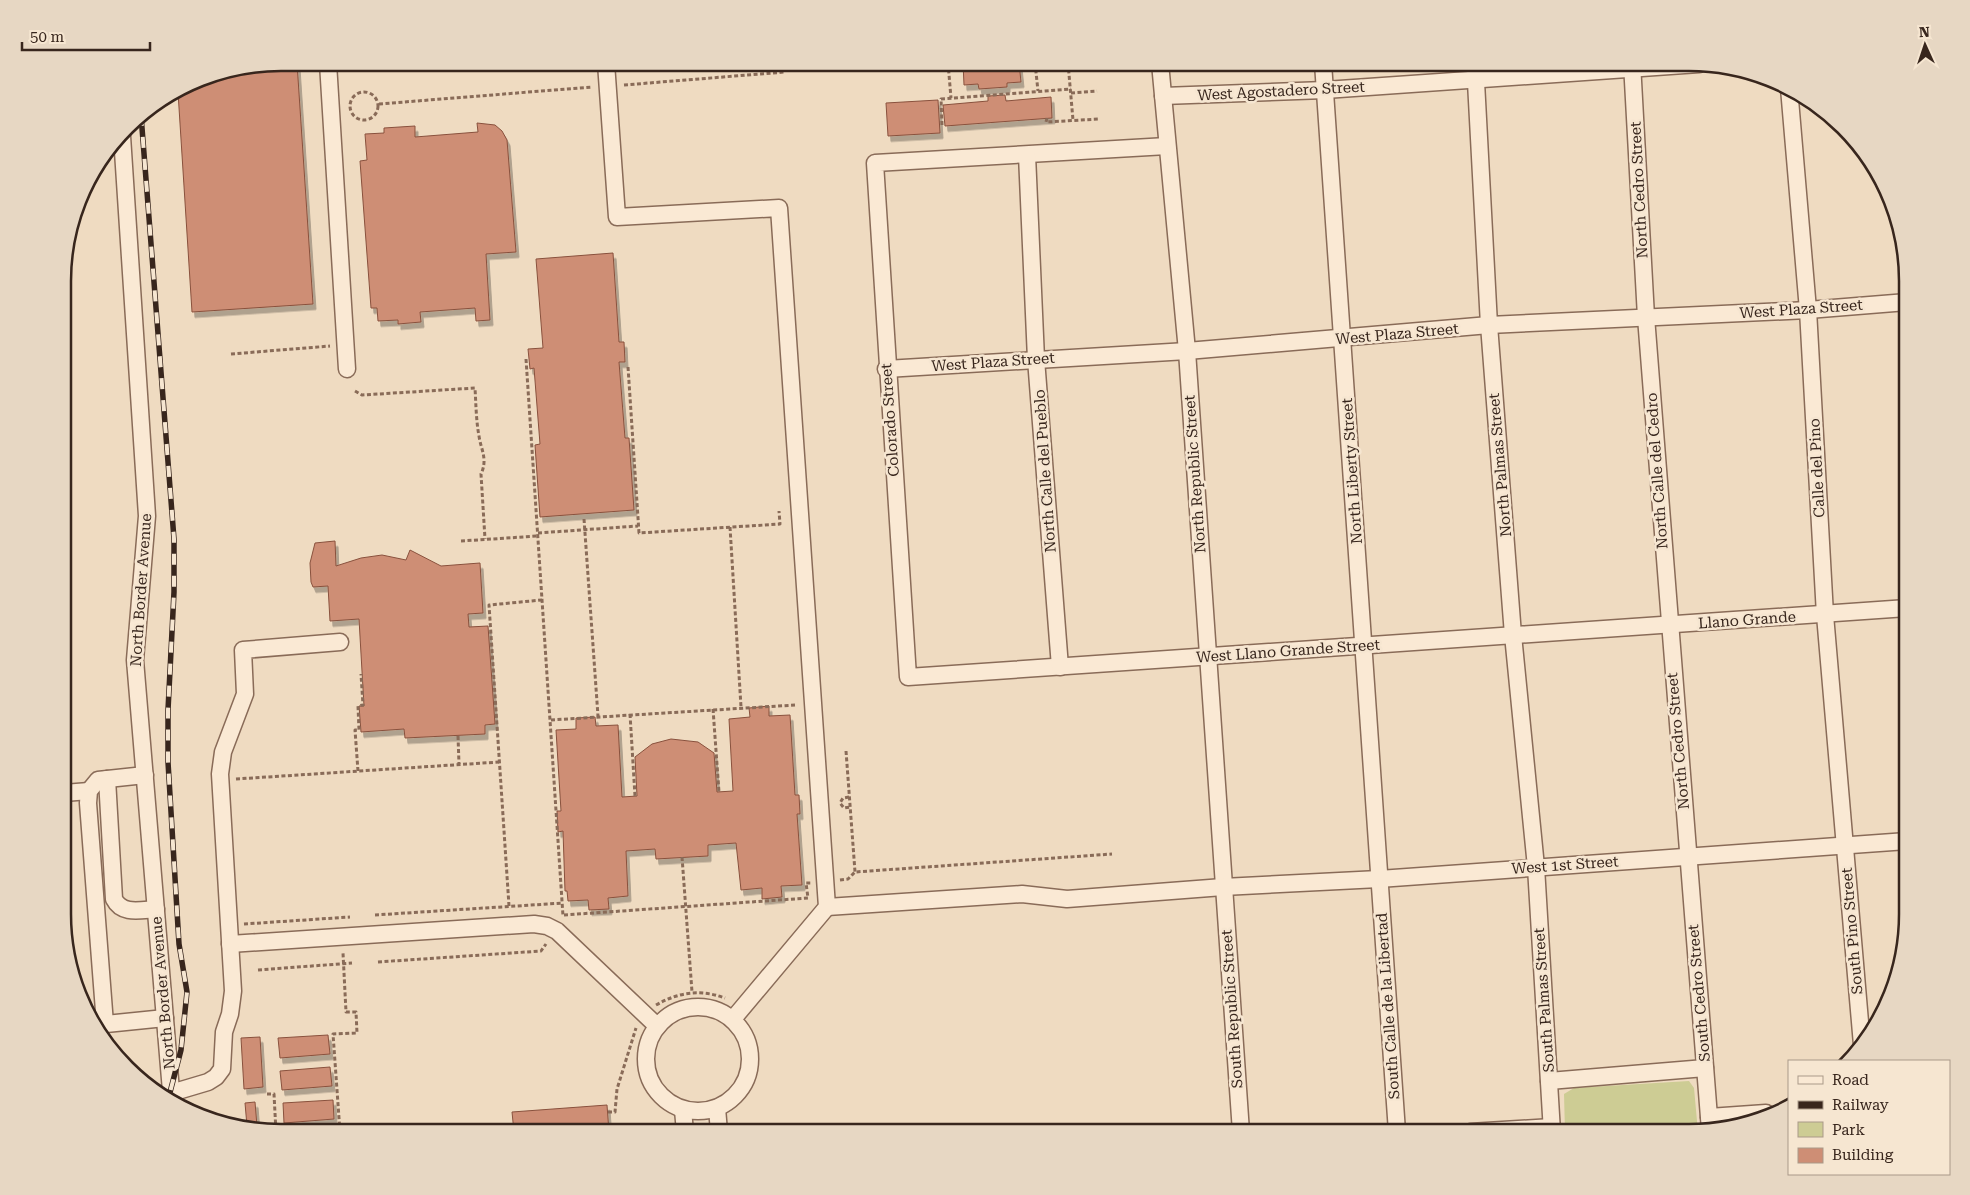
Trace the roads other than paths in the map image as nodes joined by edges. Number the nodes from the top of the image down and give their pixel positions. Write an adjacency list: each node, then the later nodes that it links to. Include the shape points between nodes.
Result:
1 (329, 71): 21 (street)
2 (607, 71): 42 (street, via 617,217 778,208)
3 (1161, 71): 9 (street, North Republic Street)
4 (1324, 71): 8 (street, North Liberty Street)
5 (1468, 71): 8 (street, West Agostadero Street)
6 (1475, 71): 17 (street, North Palmas Street)
7 (1632, 71): 16 (street, North Cedro Street)
8 (1325, 90): 9 (street, West Agostadero Street); 18 (street, North Liberty Street)
9 (1163, 96): 12 (street, North Republic Street)
10 (1790, 97): 15 (street, Calle del Pino)
11 (123, 144): 32 (street, North Border Avenue, via 147,516 135,660)
12 (1166, 146): 13 (street); 19 (street, North Republic Street)
13 (1027, 155): 20 (street, North Calle del Pueblo); 22 (street, Colorado Street, via 875,163)
14 (1899, 303): 15 (street, West Plaza Street)
15 (1808, 310): 16 (street, West Plaza Street); 24 (street, Calle del Pino)
16 (1646, 317): 17 (street, West Plaza Street); 25 (street, North Calle del Cedro)
17 (1489, 325): 18 (street, West Plaza Street); 26 (street, North Palmas Street)
18 (1343, 339): 19 (street, West Plaza Street); 28 (street, North Liberty Street)
19 (1187, 351): 20 (street, West Plaza Street); 29 (street, North Republic Street)
20 (1036, 359): 22 (street, West Plaza Street); 30 (street, North Calle del Pueblo)
21 (346, 369)
22 (886, 369): 31 (street, Colorado Street)
23 (1899, 609): 24 (street)
24 (1825, 615): 25 (street, Llano Grande); 37 (street, Calle del Pino)
25 (1668, 626): 26 (street, West Llano Grande Street); 38 (street, North Cedro Street)
26 (1513, 635): 28 (street, West Llano Grande Street); 39 (street, North Palmas Street)
27 (340, 642): 44 (street, via 243,650 245,694 223,752 220,774)
28 (1363, 646): 29 (street, West Llano Grande Street); 40 (street, North Liberty Street)
29 (1207, 657): 30 (street, West Llano Grande Street); 41 (street, North Republic Street)
30 (1060, 667): 31 (street, West Llano Grande Street)
31 (908, 677)
32 (145, 775): 33 (street); 43 (street, North Border Avenue)
33 (107, 779): 34 (street, via 98,780); 43 (street, via 114,899 118,907 125,910)
34 (89, 791): 35 (street); 46 (street)
35 (71, 792)
36 (1899, 842): 37 (street, West 1st Street)
37 (1846, 847): 38 (street, West 1st Street); 50 (street, South Pino Street)
38 (1688, 856): 39 (street, West 1st Street); 51 (street, South Cedro Street)
39 (1536, 867): 40 (street, West 1st Street); 52 (street, South Palmas Street)
40 (1379, 879): 41 (street, West 1st Street); 61 (street, South Calle de la Libertad)
41 (1223, 887): 42 (street, West 1st Street, via 1067,900 1022,894); 60 (street, South Republic Street)
42 (827, 907): 47 (street)
43 (156, 909): 45 (street, North Border Avenue)
44 (230, 944): 49 (street, via 534,924 547,926 557,931); 54 (street, via 233,991 224,1032 222,1069 208,1082)
45 (165, 1018): 48 (street); 53 (street, North Border Avenue)
46 (100, 1019)
47 (733, 1019): 49 (street, via 707,1008 689,1008 672,1014); 55 (street, via 746,1036 750,1070 734,1098)
48 (103, 1025)
49 (657, 1026): 56 (street, via 646,1056 648,1076 657,1092)
50 (1861, 1033)
51 (1705, 1068): 52 (street); 57 (street, South Cedro Street)
52 (1549, 1081): 62 (street, South Palmas Street)
53 (172, 1093)
54 (176, 1096)
55 (717, 1108): 56 (street, via 701,1112); 59 (street)
56 (683, 1110): 58 (street)
57 (1709, 1123)
58 (684, 1124)
59 (718, 1124)
60 (1240, 1124)
61 (1396, 1124)
62 (1552, 1124)

